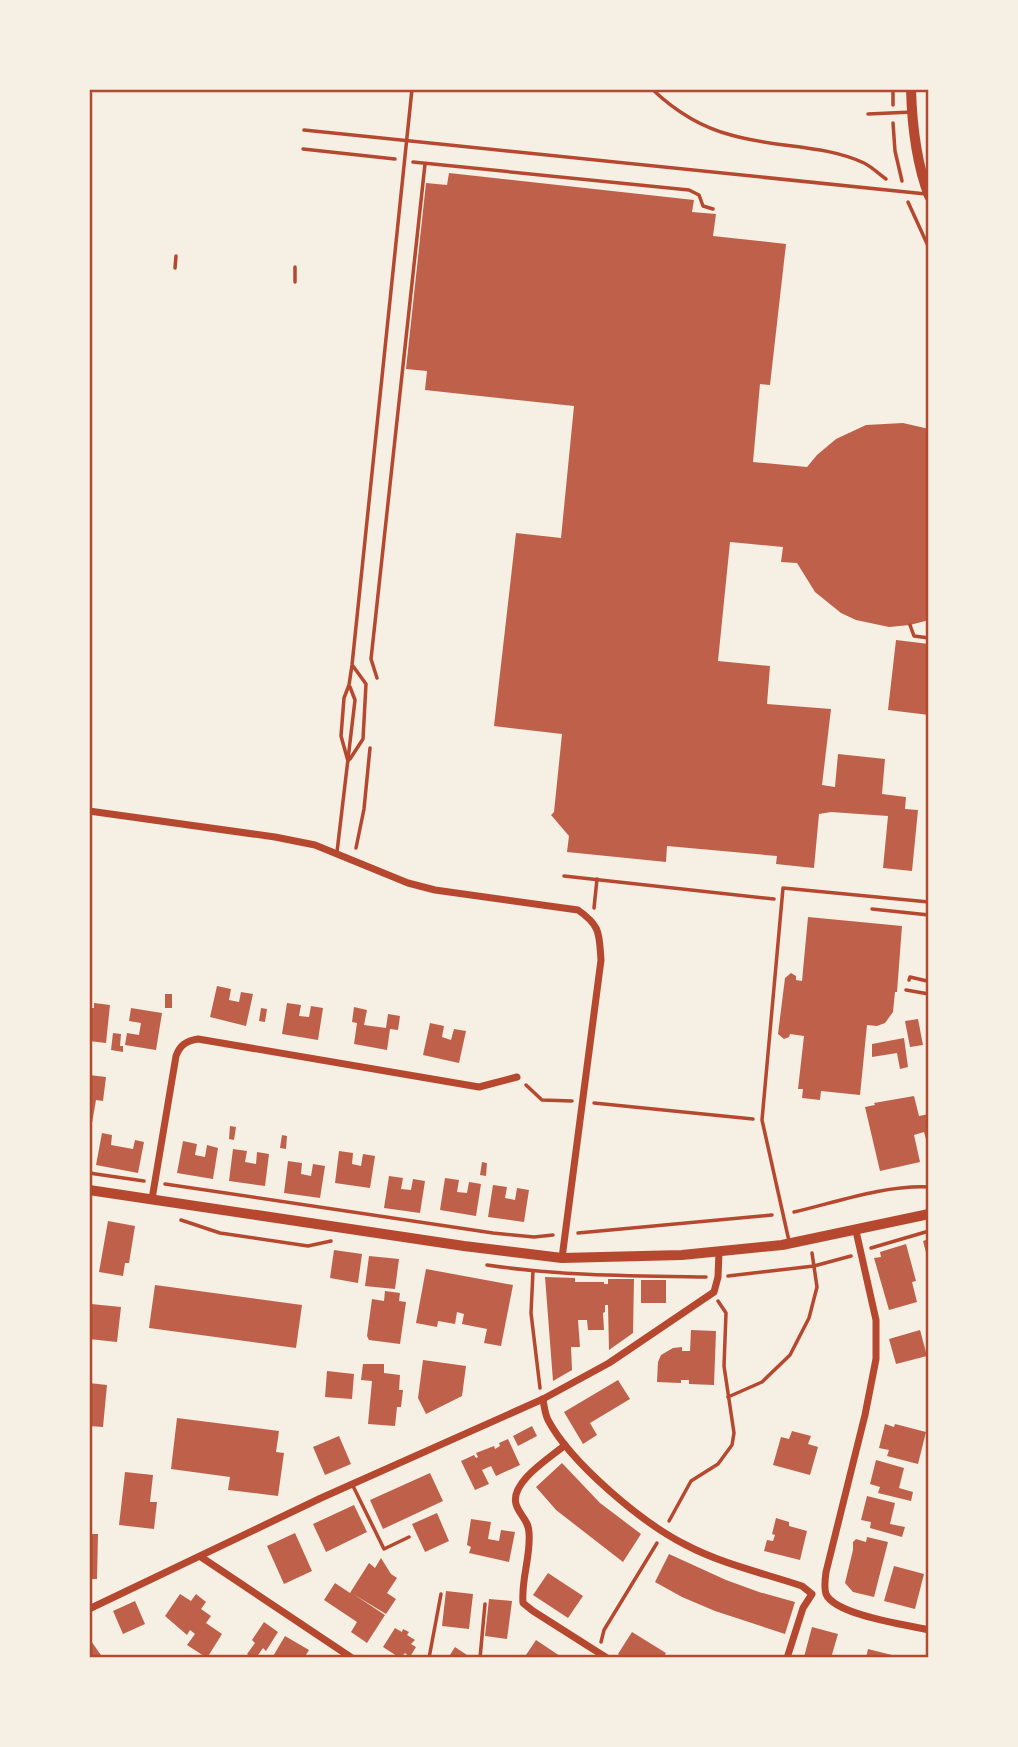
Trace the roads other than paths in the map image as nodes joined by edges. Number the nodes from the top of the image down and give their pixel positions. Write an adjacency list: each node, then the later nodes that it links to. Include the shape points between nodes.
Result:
1 (412, 89): 6 (lane)
2 (911, 89): 3 (street)
3 (912, 112): 4 (lane); 7 (street)
4 (868, 114)
5 (304, 130): 6 (lane)
6 (407, 140): 7 (lane); 8 (lane)
7 (928, 195)
8 (352, 665): 9 (lane); 10 (lane, via 366,684 363,739)
9 (349, 685): 10 (lane, via 355,700); 10 (lane, via 341,736)
10 (348, 761): 12 (lane)
11 (89, 811): 12 (street, via 275,837)
12 (337, 853): 23 (street, via 408,883 578,910 592,920 601,960)
13 (929, 902): 21 (lane, via 783,888 762,1120)
14 (906, 990): 15 (lane)
15 (929, 994)
16 (517, 1077): 18 (street, via 479,1087 190,1041 176,1056)
17 (89, 1190): 18 (main road)
18 (152, 1199): 23 (main road)
19 (929, 1214): 20 (main road)
20 (856, 1231): 21 (main road); 29 (street, via 876,1320 876,1359)
21 (790, 1243): 22 (main road)
22 (719, 1252): 23 (main road); 24 (street, via 714,1292 609,1363)
23 (562, 1258)
24 (542, 1399): 25 (street, via 547,1418); 26 (street)
25 (565, 1445): 31 (street, via 625,1503 683,1544 802,1586); 38 (street, via 521,1482 516,1492 518,1509 530,1533 523,1602)
26 (352, 1484): 27 (lane, via 384,1549); 28 (street)
27 (409, 1537)
28 (201, 1558): 33 (street); 35 (street)
29 (825, 1593): 31 (street); 34 (street, via 845,1610)
30 (441, 1594): 36 (lane)
31 (812, 1594): 39 (street)
32 (485, 1604): 37 (lane)
33 (89, 1609)
34 (929, 1630)
35 (352, 1658)
36 (429, 1658)
37 (480, 1658)
38 (607, 1658)
39 (787, 1658)

